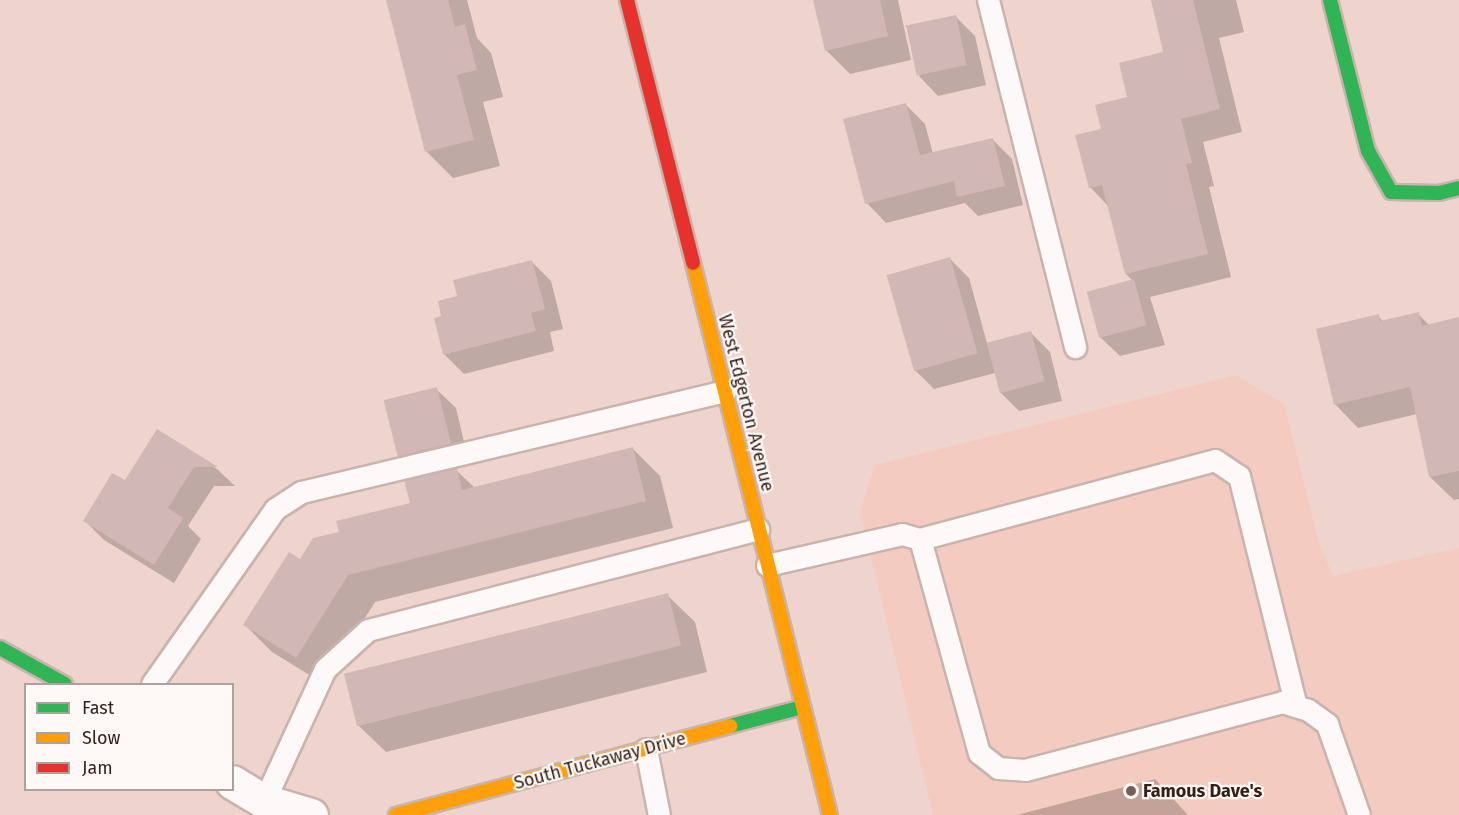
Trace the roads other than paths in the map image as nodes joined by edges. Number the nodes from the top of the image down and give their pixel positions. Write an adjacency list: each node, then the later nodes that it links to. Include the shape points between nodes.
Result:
1 (627, 0): 6 (street, West Edgerton Avenue)
2 (988, 0): 5 (lane)
3 (1330, 0): 4 (street, via 1368,151 1391,192 1439,193)
4 (1459, 188)
5 (1075, 347)
6 (725, 391): 7 (street, West Edgerton Avenue); 12 (lane, via 301,492 275,509)
7 (758, 529): 9 (street, West Edgerton Avenue); 17 (lane, via 368,630 325,669)
8 (920, 539): 9 (lane, via 902,534); 13 (lane, via 979,753 998,768 1025,770 1282,702); 13 (lane, via 1215,460 1239,476)
9 (767, 565): 14 (street, West Edgerton Avenue)
10 (0, 648): 11 (street)
11 (63, 683)
12 (153, 683)
13 (1296, 706): 22 (lane, via 1327,724)
14 (803, 707): 15 (street, South Tuckaway Drive); 21 (street, West Edgerton Avenue)
15 (646, 749): 19 (street, South Tuckaway Drive); 20 (lane)
16 (234, 783): 17 (street)
17 (264, 801): 18 (street)
18 (311, 815)
19 (396, 815)
20 (660, 815)
21 (830, 815)
22 (1359, 815)

